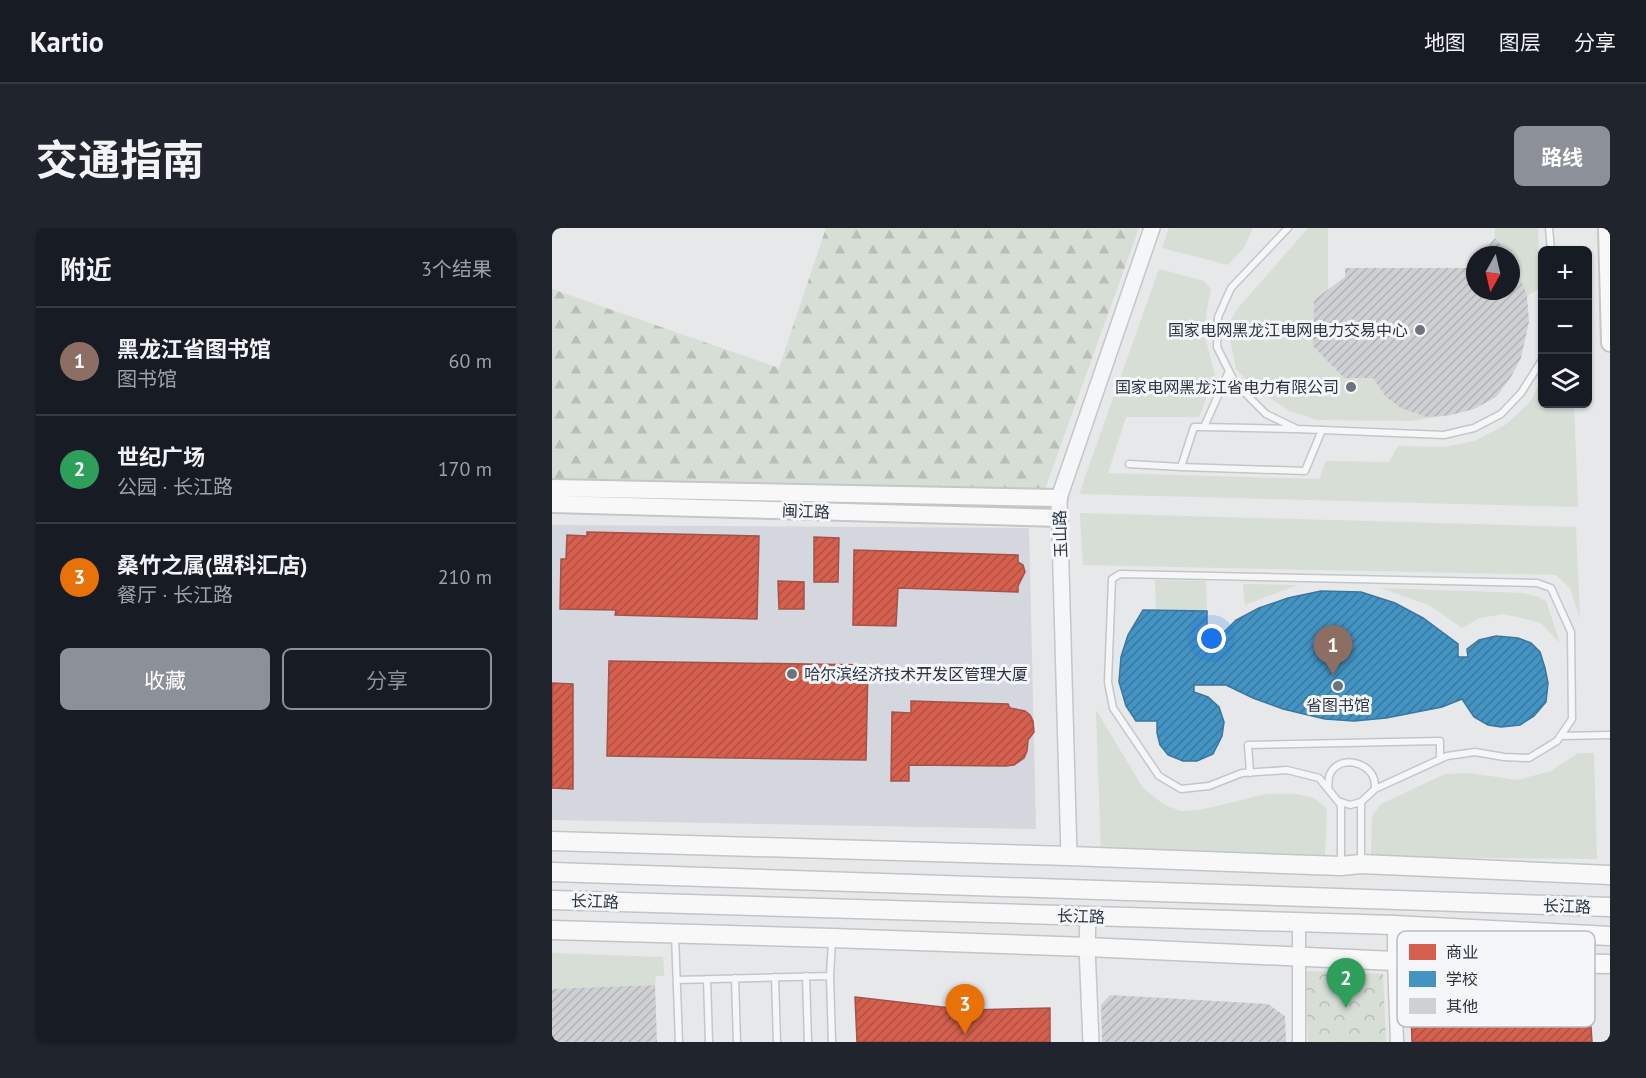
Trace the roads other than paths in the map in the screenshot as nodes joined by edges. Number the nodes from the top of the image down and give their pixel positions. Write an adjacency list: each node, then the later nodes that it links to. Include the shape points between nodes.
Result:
1 (1152, 228): 15 (street, 玉山路)
2 (1288, 228): 8 (lane, via 1231,288 1218,317 1217,347)
3 (1549, 228): 5 (lane)
4 (1607, 228): 6 (main road)
5 (1551, 246)
6 (1610, 343)
7 (1538, 366): 11 (lane, via 1501,414 1474,428 1444,435)
8 (1229, 371): 9 (lane); 10 (lane, via 1235,383 1266,414)
9 (1204, 427): 10 (lane); 13 (lane, via 1194,427)
10 (1298, 429): 11 (lane)
11 (1322, 430): 13 (lane, via 1305,471)
12 (1129, 464): 13 (lane)
13 (1181, 467)
14 (552, 488): 15 (main road, 闽江路)
15 (1059, 498): 17 (street, 玉山路)
16 (552, 504): 17 (main road, 闽江路)
17 (1060, 518): 27 (street, 玉山路)
18 (1610, 735): 19 (lane)
19 (1560, 736): 20 (lane, via 1529,758 1475,752); 21 (lane, via 1572,719 1571,632 1551,588 1537,583 1120,574 1112,579 1108,682 1113,708 1159,776 1181,789 1209,786)
20 (1440, 759): 21 (lane, via 1440,741 1248,745); 23 (lane)
21 (1250, 772): 22 (lane, via 1287,770 1319,778)
22 (1328, 788): 23 (lane, via 1330,774 1339,765 1351,762 1365,767 1374,778); 24 (lane)
23 (1375, 789): 25 (lane)
24 (1338, 801): 25 (lane, via 1350,805); 29 (lane)
25 (1361, 802): 28 (lane)
26 (552, 841): 27 (main road)
27 (1070, 855): 29 (main road)
28 (1361, 864): 29 (main road); 31 (main road)
29 (1341, 866)
30 (552, 872): 33 (main road, 长江路)
31 (1610, 875)
32 (552, 900): 34 (main road, 长江路)
33 (1610, 907)
34 (1088, 916): 35 (main road, 长江路); 43 (street)
35 (1299, 922): 36 (main road, 长江路); 44 (street)
36 (1394, 925): 38 (main road, 长江路); 45 (street)
37 (552, 930): 39 (main road)
38 (1512, 931)
39 (675, 935): 42 (main road); 54 (lane)
40 (1595, 935): 41 (main road, 长江路)
41 (1610, 936)
42 (832, 938): 43 (main road); 50 (lane)
43 (1087, 947): 44 (main road); 61 (street)
44 (1298, 956): 45 (main road); 62 (street)
45 (1394, 961): 46 (main road); 63 (street)
46 (1397, 961)
47 (1595, 964): 48 (main road)
48 (1610, 964)
49 (806, 976): 50 (lane); 51 (lane); 59 (lane)
50 (830, 976): 60 (lane)
51 (775, 977): 52 (lane); 58 (lane)
52 (735, 978): 53 (lane); 57 (lane)
53 (707, 979): 54 (lane); 56 (lane)
54 (677, 980): 55 (lane)
55 (679, 1042)
56 (709, 1042)
57 (737, 1042)
58 (777, 1042)
59 (808, 1042)
60 (832, 1042)
61 (1091, 1042)
62 (1299, 1042)
63 (1397, 1042)

